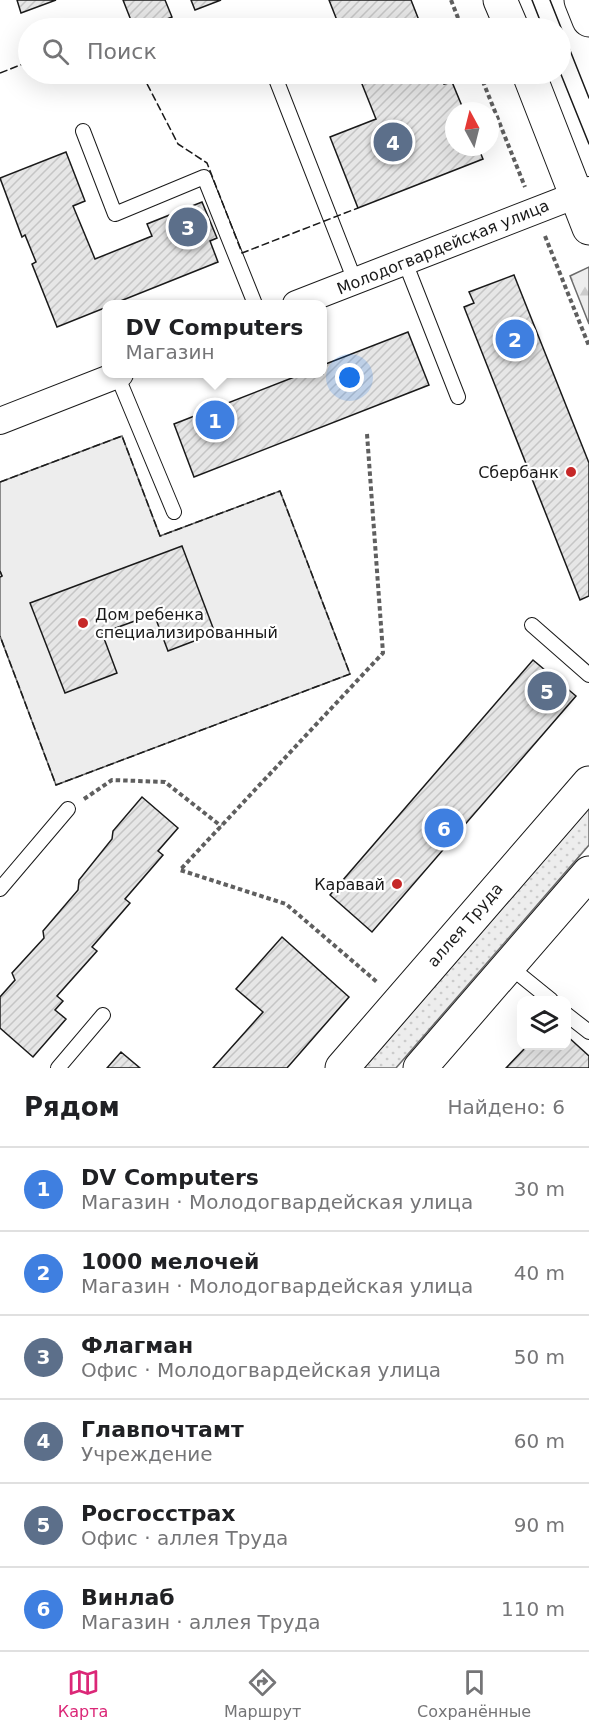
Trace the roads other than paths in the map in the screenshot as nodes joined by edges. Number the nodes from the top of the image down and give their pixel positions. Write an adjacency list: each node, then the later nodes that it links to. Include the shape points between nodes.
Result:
1 (501, 0): 3 (main road)
2 (581, 0): 4 (main road)
3 (508, 18)
4 (589, 20)
5 (278, 84): 11 (lane)
6 (534, 84): 8 (main road)
7 (83, 131): 12 (lane, via 115,214 204,177)
8 (583, 192): 9 (main road); 10 (street, Молодогвардейская улица)
9 (589, 228)
10 (405, 262): 11 (street, Молодогвардейская улица); 16 (lane)
11 (355, 281): 13 (street, Молодогвардейская улица)
12 (253, 300)
13 (306, 300)
14 (109, 378): 17 (street)
15 (121, 378): 18 (lane)
16 (458, 397)
17 (0, 421)
18 (174, 512)
19 (532, 625): 20 (lane)
20 (589, 675)
21 (589, 783): 31 (main road, аллея Труда)
22 (68, 809): 24 (lane)
23 (589, 873): 25 (main road)
24 (0, 889)
25 (509, 966): 26 (lane); 32 (main road)
26 (546, 996)
27 (103, 1015): 30 (lane)
28 (571, 1017): 29 (lane)
29 (589, 1032)
30 (57, 1068)
31 (342, 1068)
32 (420, 1068)

